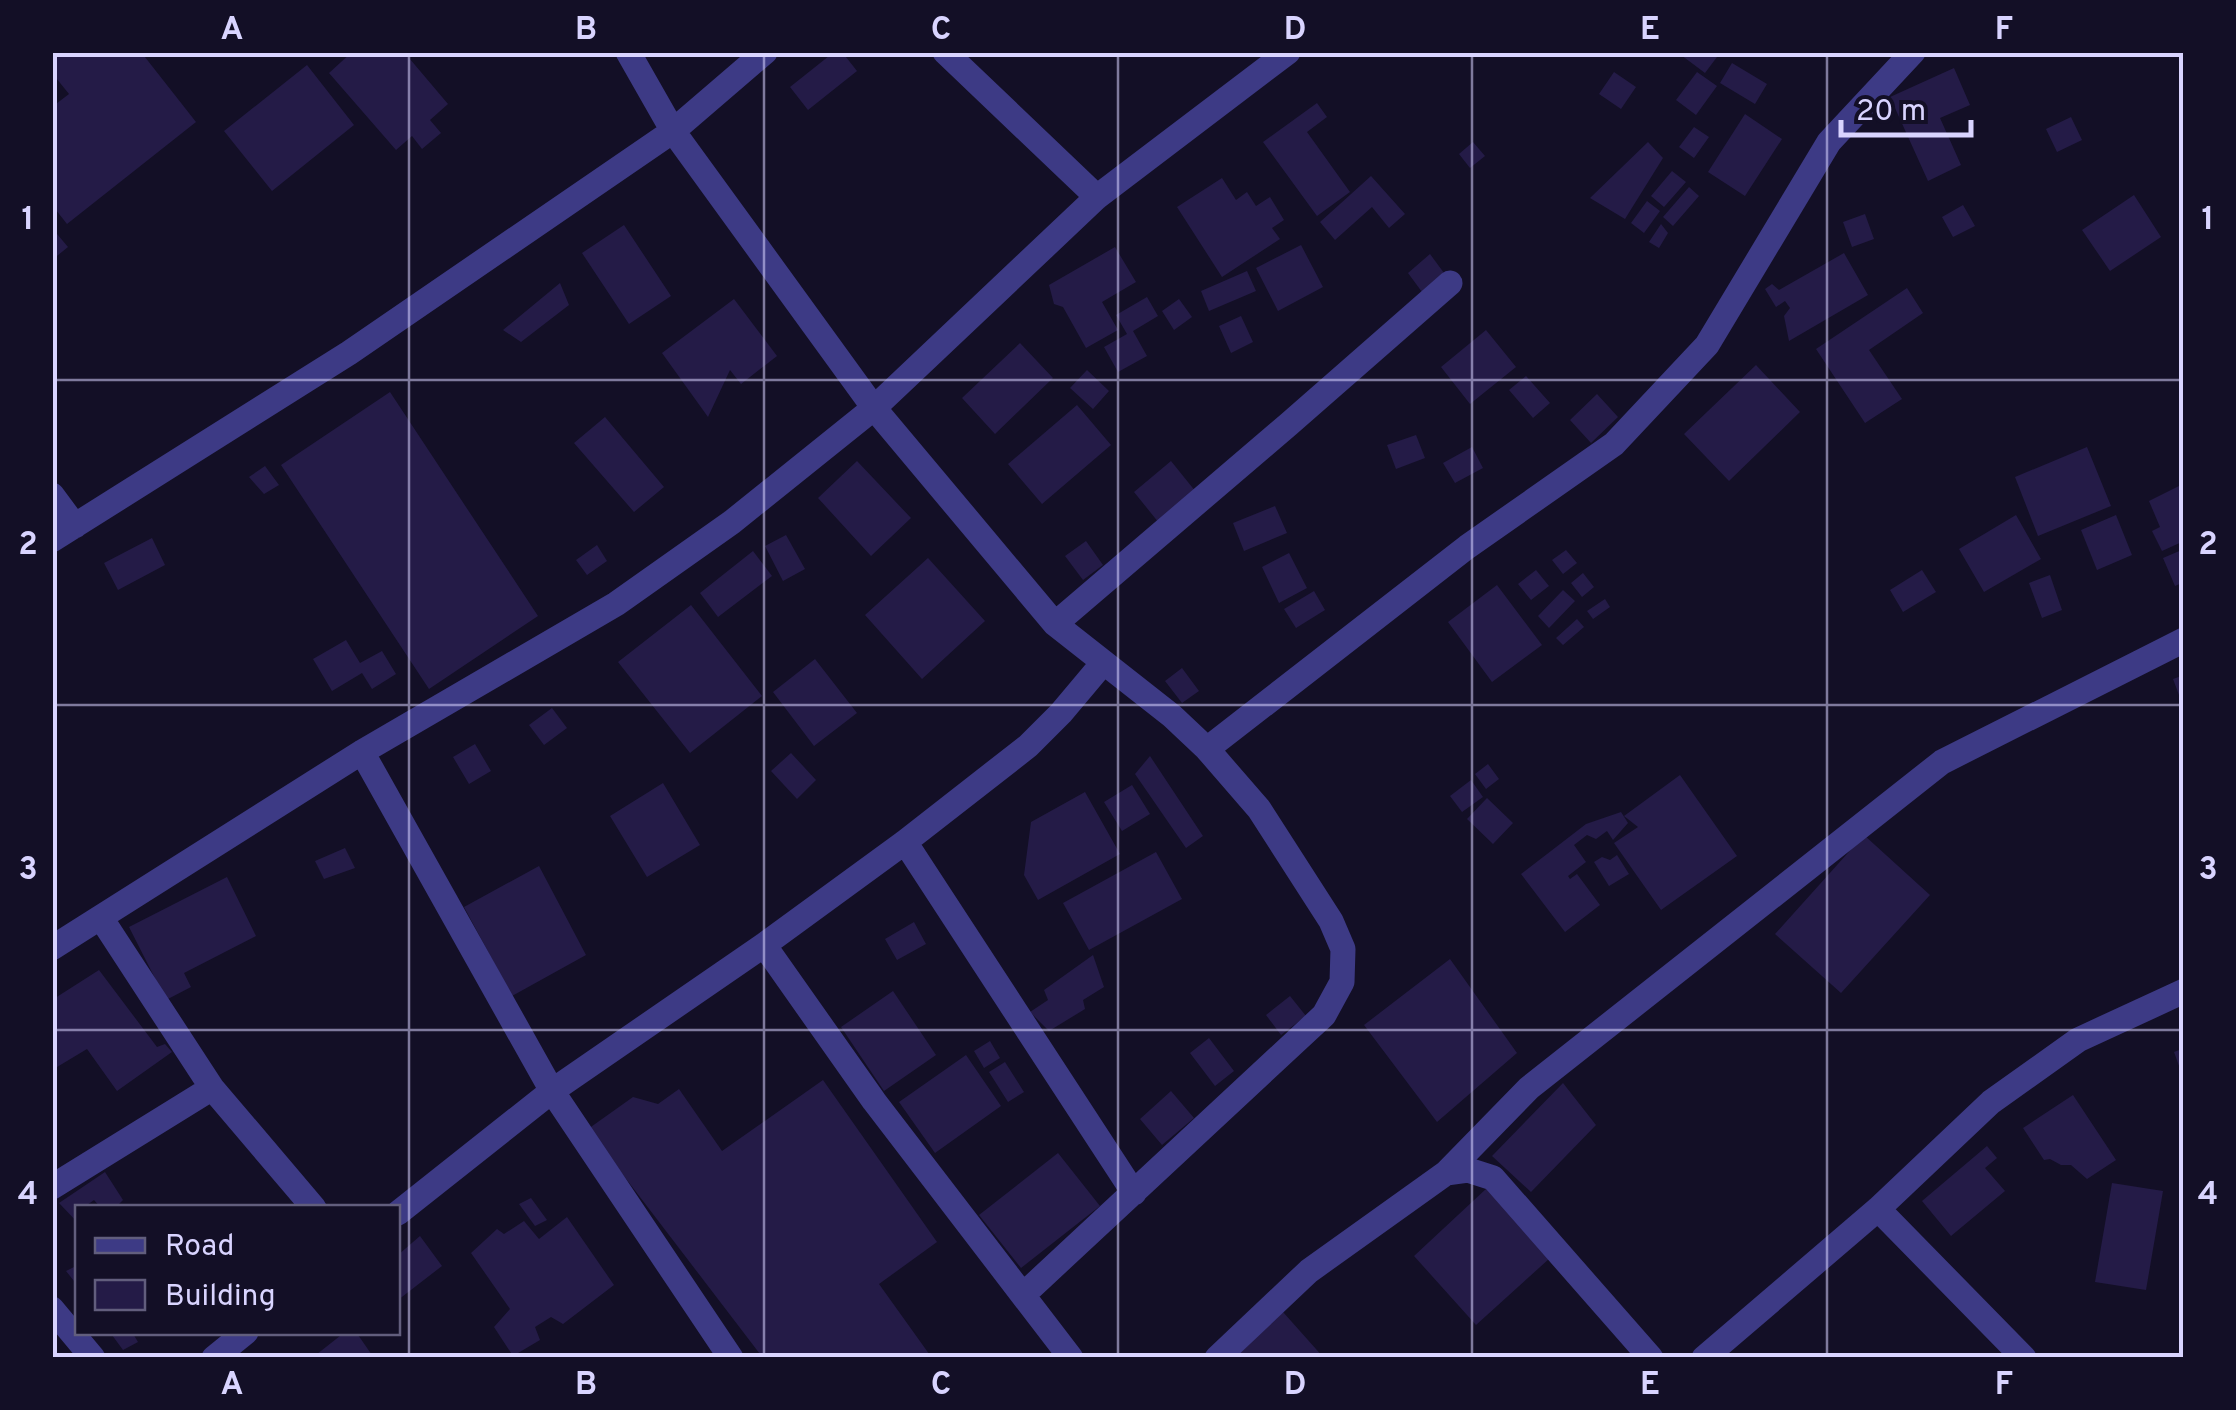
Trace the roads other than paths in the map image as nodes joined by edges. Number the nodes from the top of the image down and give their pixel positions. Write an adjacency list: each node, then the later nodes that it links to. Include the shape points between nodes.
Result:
1 (628, 52): 6 (street)
2 (764, 52): 6 (street)
3 (945, 52): 7 (street)
4 (1288, 52): 7 (street)
5 (1914, 52): 15 (street, via 1829,142 1707,346 1614,444 1466,547)
6 (673, 130): 9 (street); 11 (street, via 349,353)
7 (1097, 197): 9 (street)
8 (1450, 283): 12 (street)
9 (874, 408): 12 (street); 16 (street, via 616,604)
10 (52, 495): 11 (street)
11 (64, 534)
12 (1055, 624): 14 (street)
13 (2184, 640): 24 (street, via 1942,762 1529,1088)
14 (1103, 663): 15 (street); 17 (street, via 1028,746)
15 (1207, 749): 26 (street, via 1258,809 1331,922 1343,949 1342,982 1324,1015)
16 (362, 752): 18 (street); 23 (street)
17 (905, 842): 19 (street); 26 (street)
18 (101, 918): 20 (street); 22 (street)
19 (764, 945): 23 (street); 30 (street)
20 (52, 948)
21 (2184, 990): 28 (street, via 2049,1060 1992,1102)
22 (212, 1088): 25 (street); 27 (street)
23 (552, 1091): 29 (street); 35 (street)
24 (1446, 1172): 37 (street, via 1309,1271); 38 (street, via 1493,1178)
25 (52, 1187)
26 (1134, 1193): 30 (street)
27 (311, 1205)
28 (1878, 1209): 39 (street); 40 (street)
29 (400, 1211)
30 (1023, 1295): 36 (street)
31 (52, 1310): 33 (street)
32 (242, 1335): 34 (street)
33 (93, 1358)
34 (214, 1358)
35 (731, 1358)
36 (1071, 1358)
37 (1217, 1358)
38 (1651, 1358)
39 (1704, 1358)
40 (2024, 1358)

